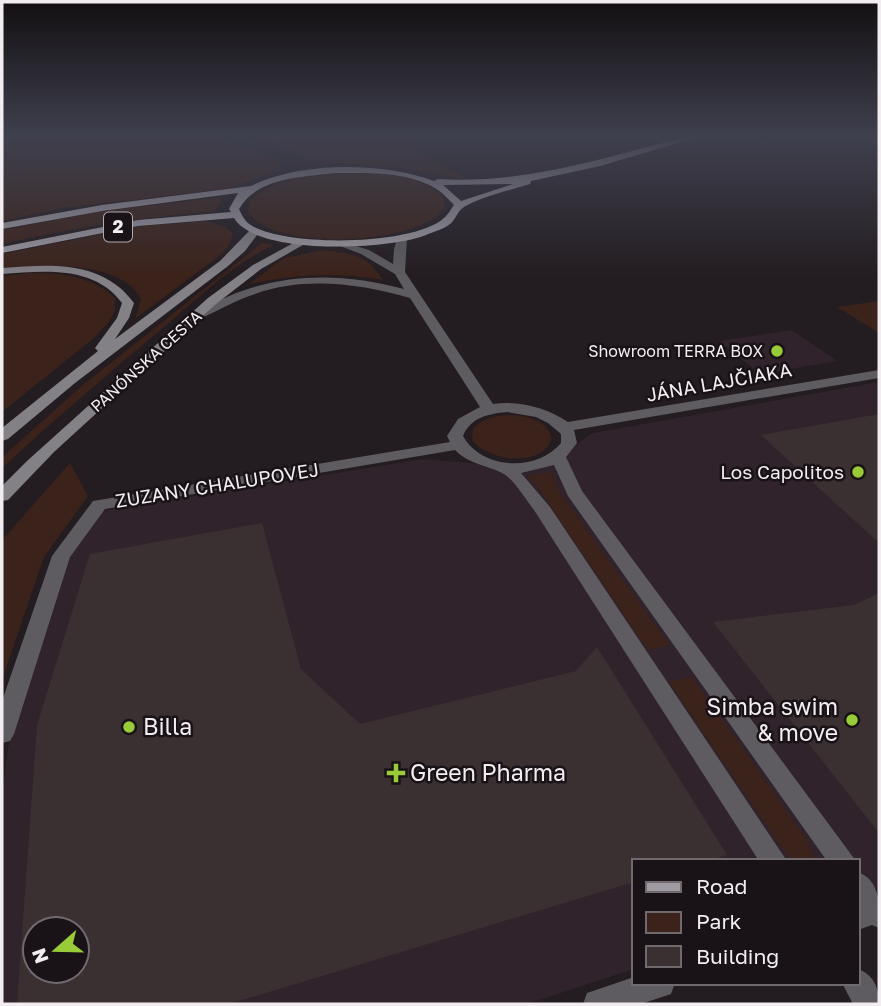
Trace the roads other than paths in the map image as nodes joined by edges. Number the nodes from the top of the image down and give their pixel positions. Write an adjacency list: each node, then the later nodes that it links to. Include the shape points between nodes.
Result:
1 (262, 185): 4 (main road, 2)
2 (439, 185): 5 (main road, 2, via 452,192)
3 (518, 185): 5 (main road, 2)
4 (251, 189): 6 (main road, via 237,200); 7 (main road, 2, via 90,209)
5 (459, 205): 9 (main road, 2, via 445,223)
6 (235, 215): 8 (main road, 2); 12 (main road, 2, via 138,223)
7 (2, 226)
8 (255, 231): 10 (main road, 2); 17 (main road, PANÓNSKA CESTA, via 219,266)
9 (402, 238): 11 (main road, 2); 14 (street)
10 (303, 242): 11 (main road, 2); 16 (main road, PANÓNSKA CESTA, via 264,261)
11 (340, 244): 14 (street)
12 (2, 250)
13 (2, 271): 17 (main road, via 79,273 112,284 123,293 128,303 123,318)
14 (399, 272): 15 (street)
15 (415, 296): 16 (street, via 361,281 310,280 260,288); 19 (street)
16 (196, 316): 25 (main road, PANÓNSKA CESTA)
17 (93, 359): 21 (main road, PANÓNSKA CESTA)
18 (879, 374): 20 (street, JÁNA LAJČIAKA)
19 (489, 409): 20 (street, via 541,412); 22 (street, via 458,427)
20 (564, 427): 23 (street, via 567,447)
21 (2, 436)
22 (458, 445): 24 (street, via 477,459); 26 (street, ZUZANY CHALUPOVEJ, via 99,505 61,556)
23 (558, 456): 24 (street, via 545,463); 28 (street, via 573,492)
24 (507, 467): 27 (street, via 541,507)
25 (2, 496)
26 (2, 734)
27 (773, 859)
28 (842, 859)
29 (860, 888): 30 (street)
30 (873, 913)
31 (654, 985): 33 (street)
32 (858, 985): 34 (street)
33 (598, 1004)
34 (871, 1004)

